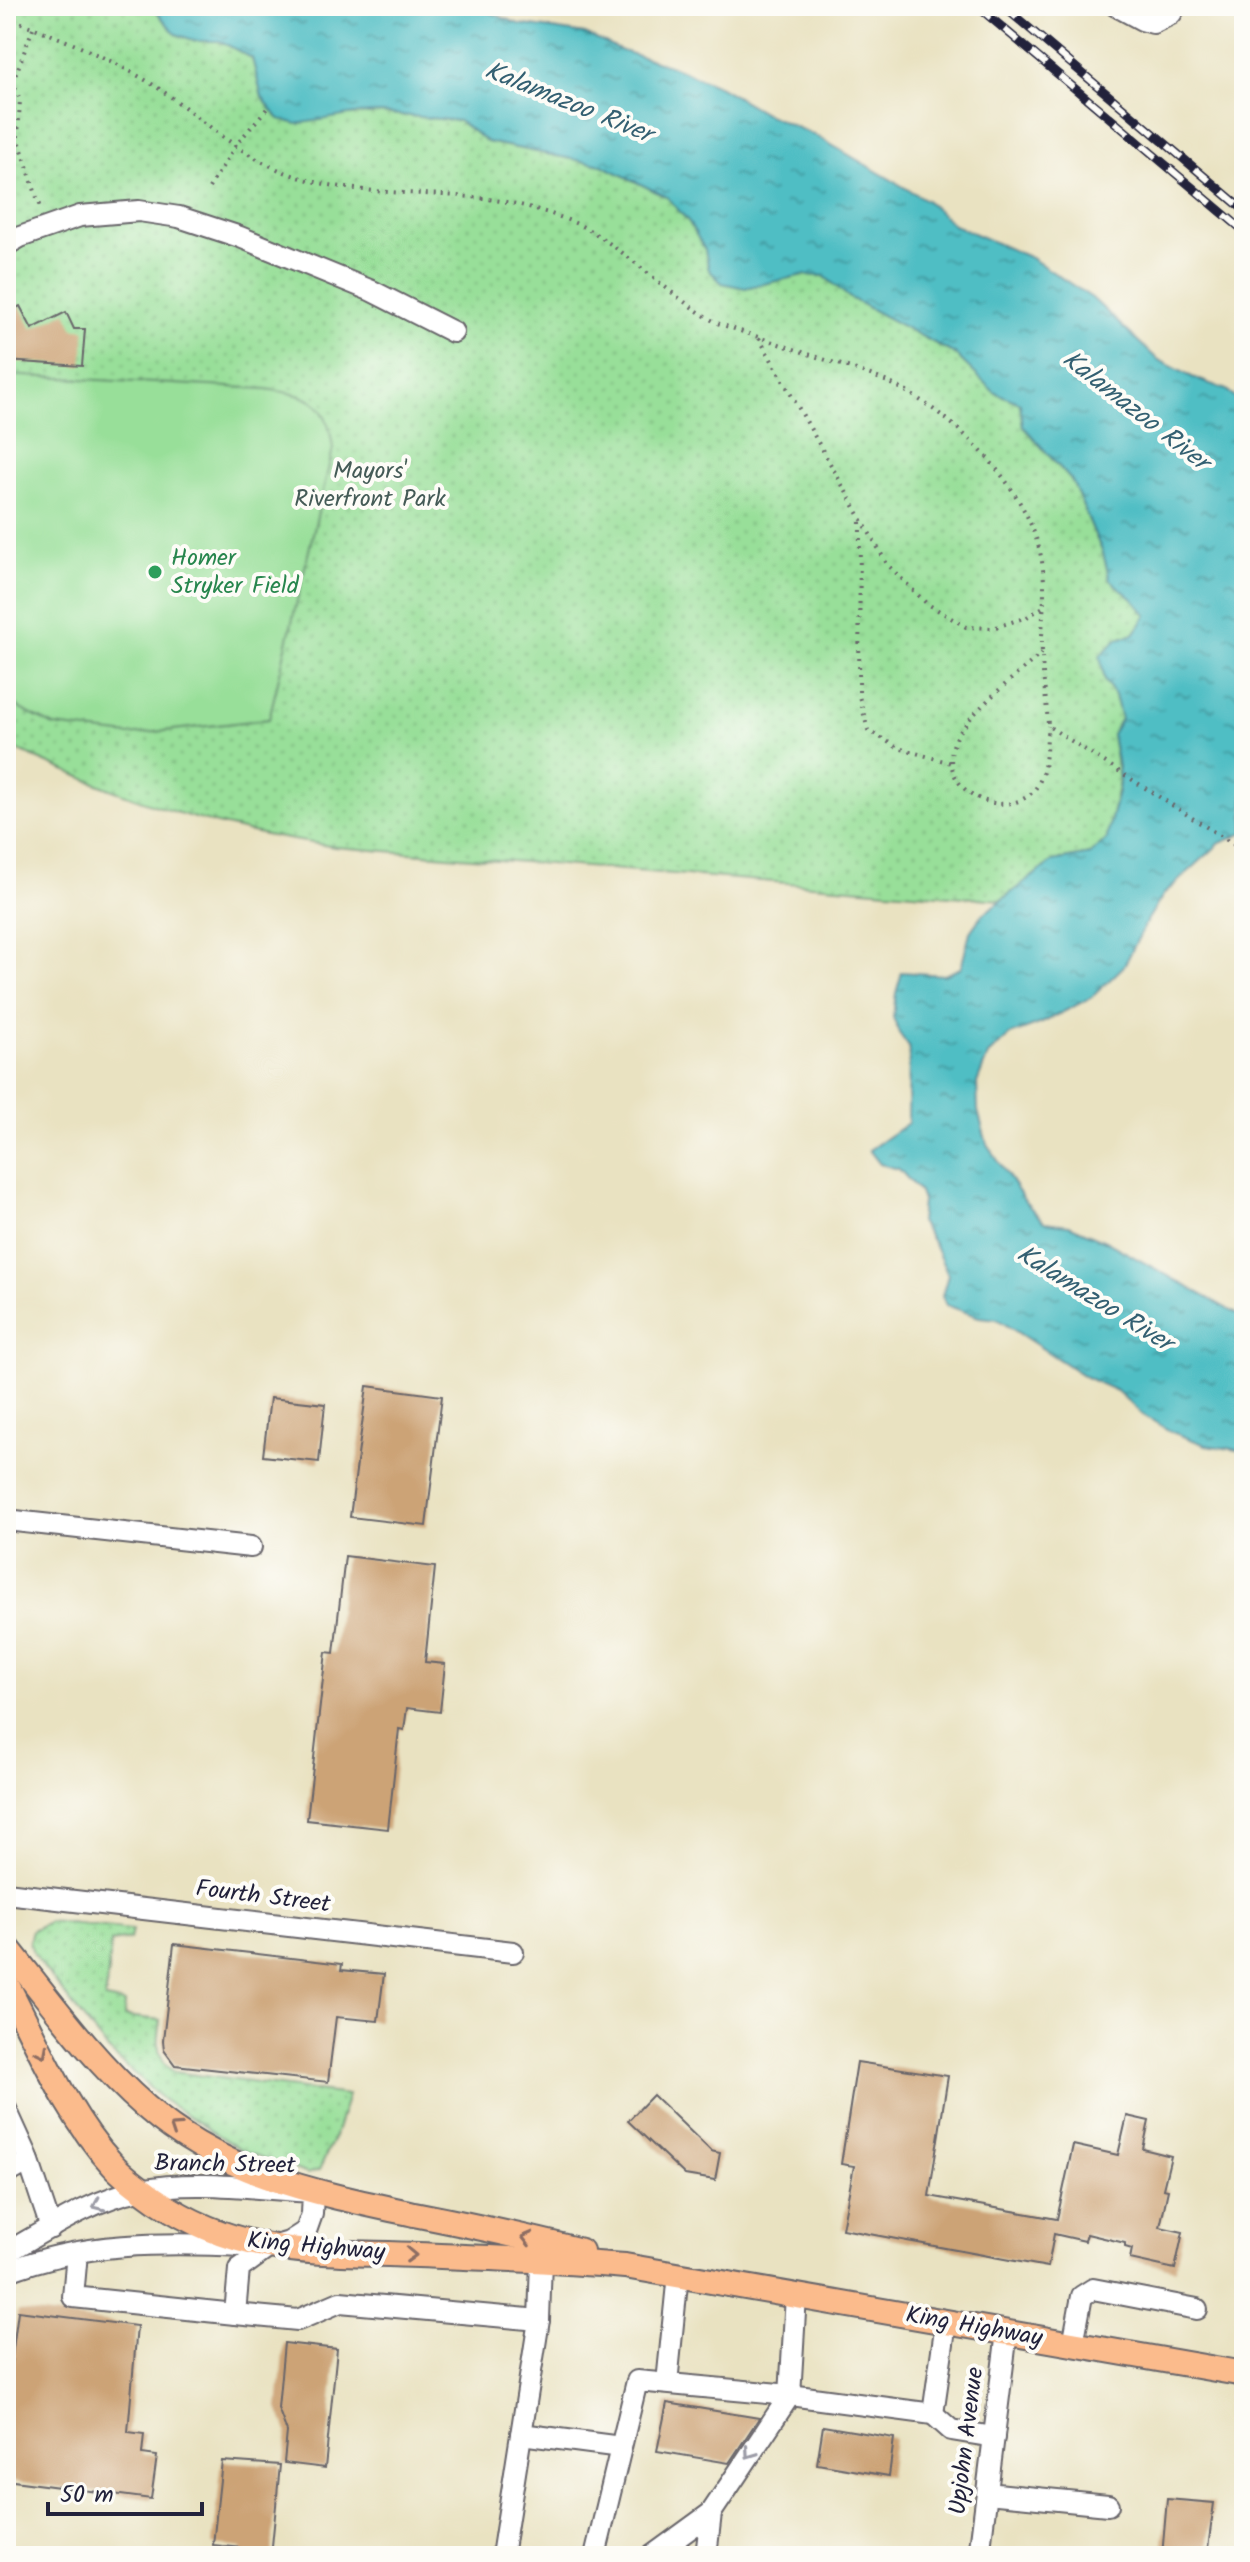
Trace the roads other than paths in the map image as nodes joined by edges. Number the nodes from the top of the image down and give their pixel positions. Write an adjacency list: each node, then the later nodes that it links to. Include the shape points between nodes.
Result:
1 (1116, 6): 2 (street, via 1153,23)
2 (1176, 6)
3 (6, 245): 4 (street, via 80,216 139,211 179,217 372,291)
4 (453, 332)
5 (6, 1520): 6 (street)
6 (251, 1547)
7 (6, 1893): 9 (street, Fourth Street)
8 (6, 1946): 15 (main road, King Highway, one-way to 8, via 208,2150 148,2109 113,2077)
9 (513, 1952)
10 (6, 1983): 14 (main road, King Highway, one-way to 14, via 87,2132 115,2168)
11 (6, 2109): 12 (street)
12 (29, 2161): 13 (street); 16 (street)
13 (6, 2174)
14 (141, 2190): 15 (street, Branch Street, via 201,2186); 16 (street, Branch Street, one-way to 16); 17 (main road, King Highway, via 200,2226)
15 (313, 2192): 17 (street, via 306,2231); 22 (main road, King Highway, one-way to 15)
16 (51, 2228): 18 (street, Branch Street)
17 (268, 2248): 19 (street, via 186,2243); 20 (main road, King Highway, one-way to 20); 25 (street, via 239,2269)
18 (6, 2253)
19 (77, 2253): 21 (street); 25 (street, via 73,2297)
20 (541, 2260): 22 (main road, King Highway); 26 (street)
21 (6, 2272)
22 (668, 2273): 23 (main road, King Highway); 31 (street)
23 (796, 2296): 27 (main road, King Highway); 32 (street)
24 (1197, 2309): 29 (street, via 1093,2289 1082,2296)
25 (235, 2314): 26 (street, via 298,2320 340,2302)
26 (539, 2320): 34 (street)
27 (946, 2322): 28 (main road, King Highway); 33 (street)
28 (1007, 2332): 29 (main road, King Highway); 35 (street, Upjohn Avenue)
29 (1073, 2344): 30 (main road, King Highway)
30 (1244, 2374)
31 (667, 2383): 32 (street); 36 (street, via 637,2381)
32 (790, 2395): 33 (street); 39 (street, one-way to 39)
33 (933, 2414): 35 (street, via 951,2430)
34 (521, 2434): 36 (street); 40 (street)
35 (994, 2437): 37 (street, Upjohn Avenue)
36 (621, 2447): 41 (street)
37 (987, 2493): 38 (street); 44 (street, Upjohn Avenue)
38 (1108, 2505)
39 (711, 2513): 42 (street); 43 (street)
40 (502, 2556)
41 (595, 2556)
42 (652, 2556)
43 (706, 2556)
44 (979, 2556)

